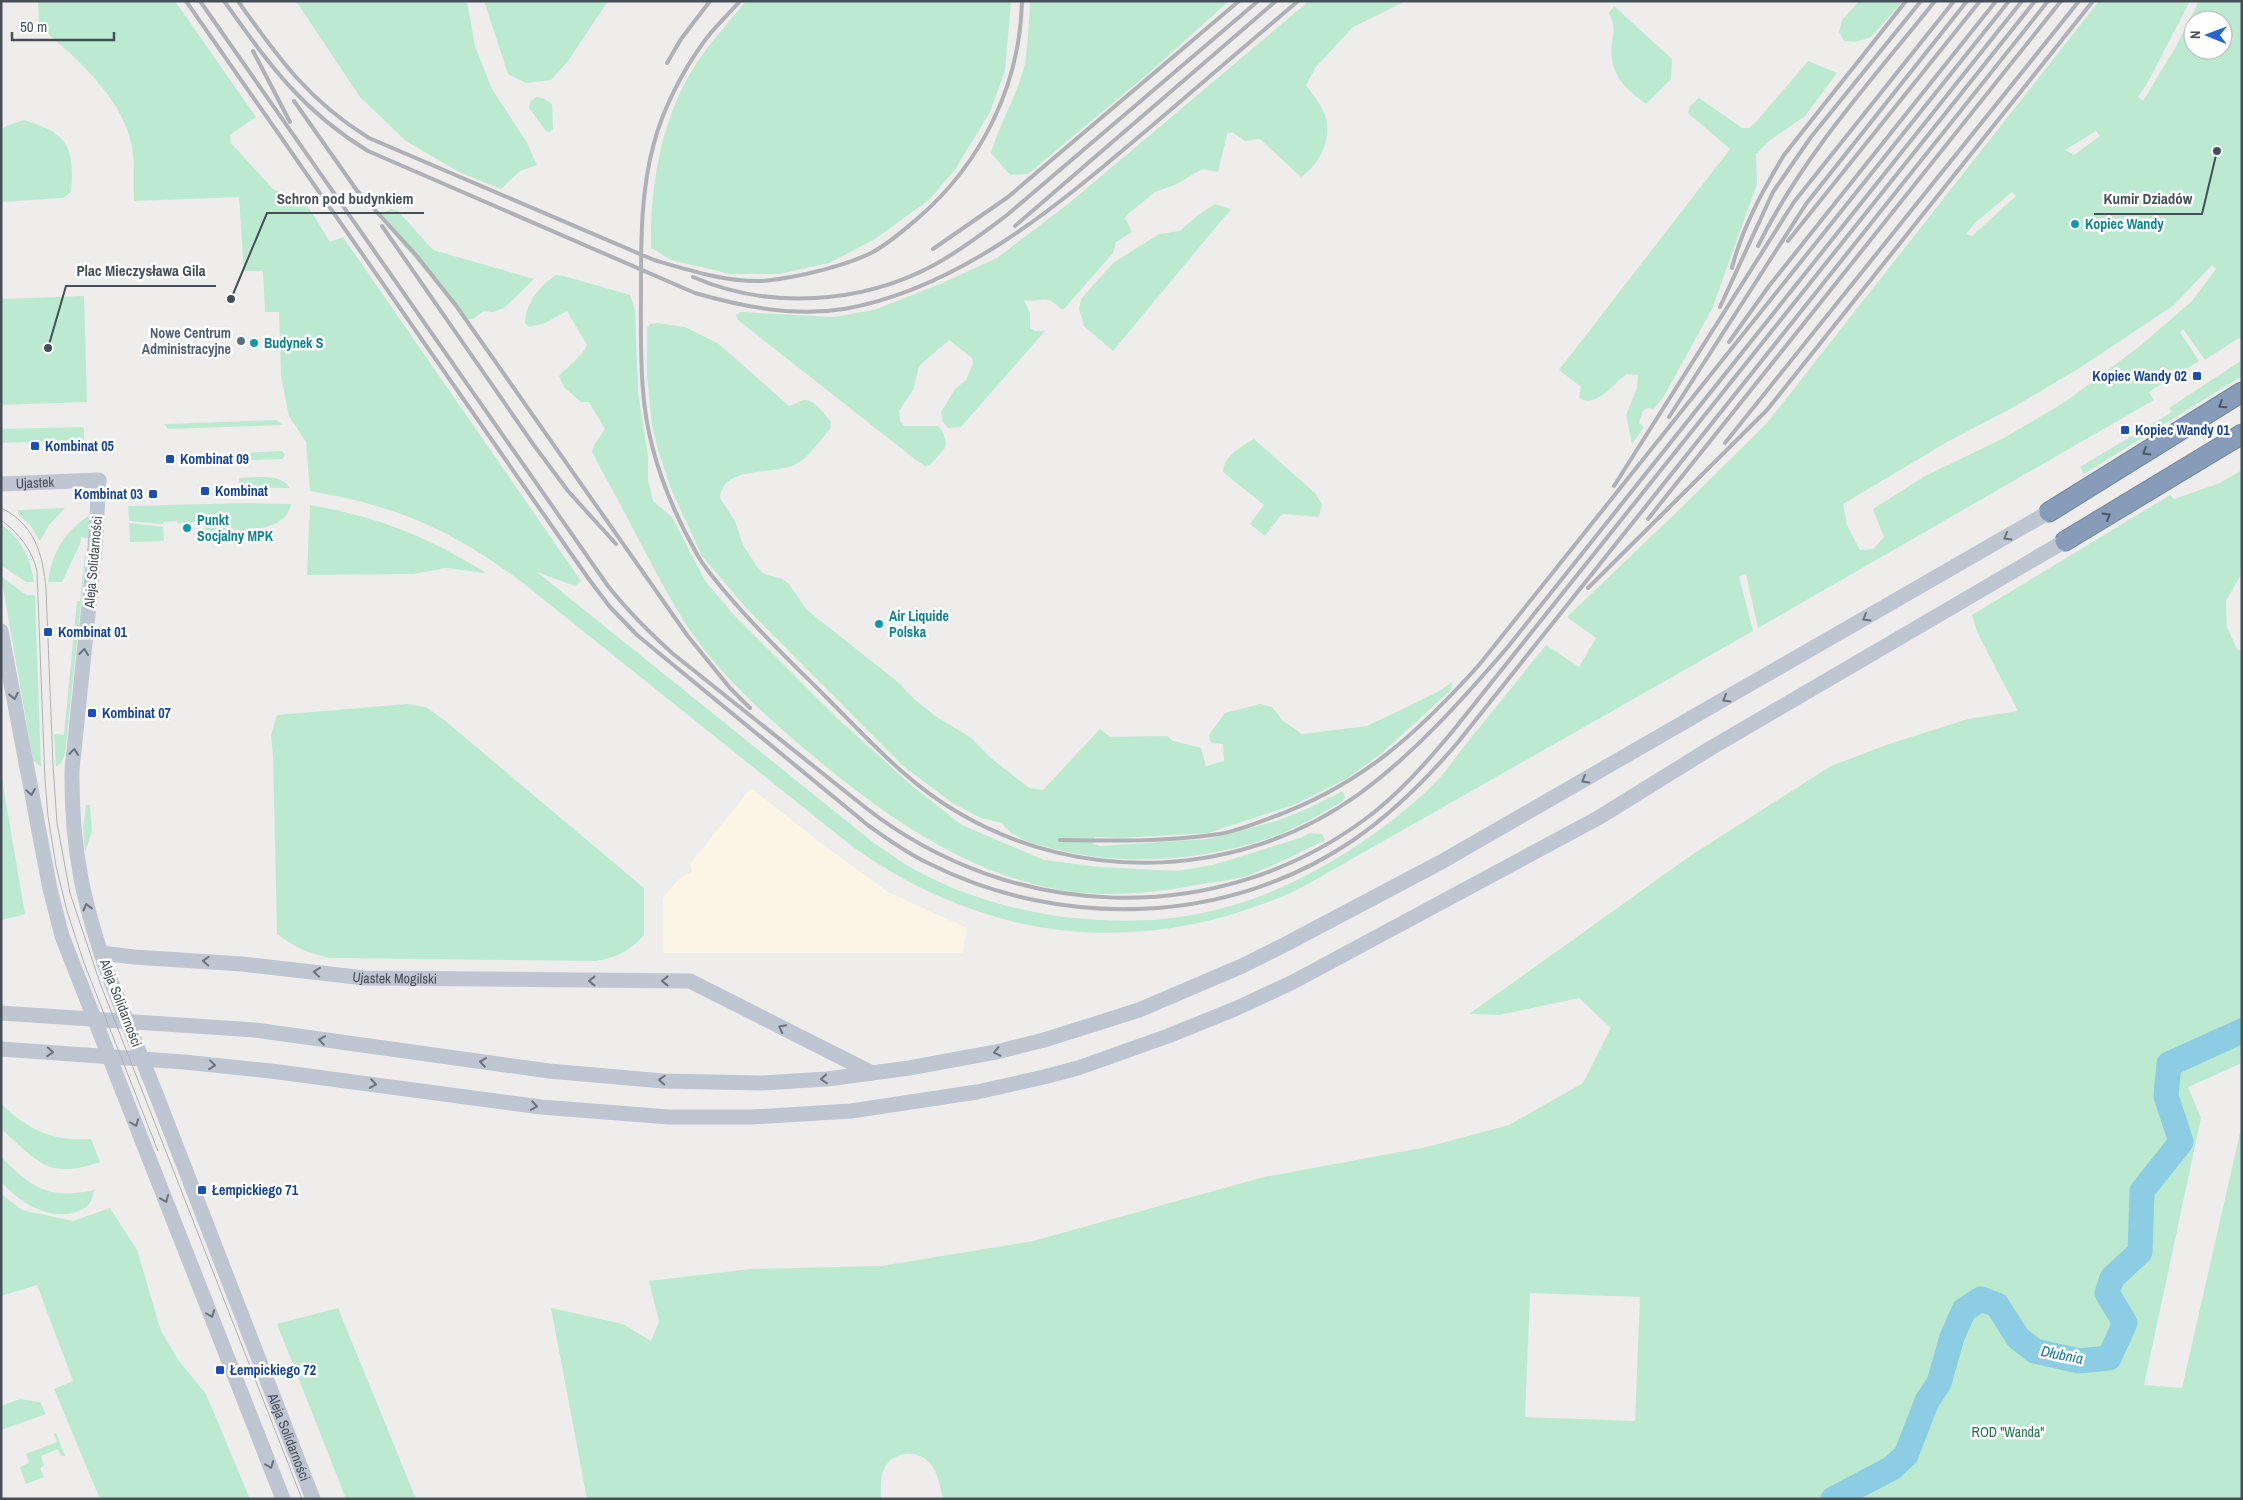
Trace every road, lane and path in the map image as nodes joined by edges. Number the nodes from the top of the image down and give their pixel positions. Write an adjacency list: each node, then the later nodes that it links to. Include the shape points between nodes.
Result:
1 (2242, 392): 5 (highway, one-way to 5)
2 (2242, 434): 6 (highway, one-way to 2)
3 (99, 480): 4 (main road, Ujastek); 8 (main road, Aleja Solidarności, one-way to 3, via 76,857 72,807 72,770)
4 (1, 484)
5 (2049, 512): 11 (main road, one-way to 11, via 1443,861 1242,966 1139,1010 1044,1040 952,1061)
6 (2065, 542): 10 (main road, one-way to 6, via 184,1062 541,1107 668,1117 752,1117 851,1111 1006,1086 1078,1068 1168,1036 1293,982 1598,818 1710,748)
7 (1, 631): 12 (main road, Aleja Solidarności, one-way to 12, bridge, via 50,889 62,936)
8 (101, 953): 11 (main road, Ujastek Mogilski, one-way to 8, via 690,981 365,978); 13 (main road, Aleja Solidarności, bridge)
9 (1, 1012): 11 (main road, one-way to 9, via 762,1083 663,1081 490,1063 256,1030)
10 (1, 1049)
11 (872, 1073)
12 (283, 1499)
13 (314, 1499)

